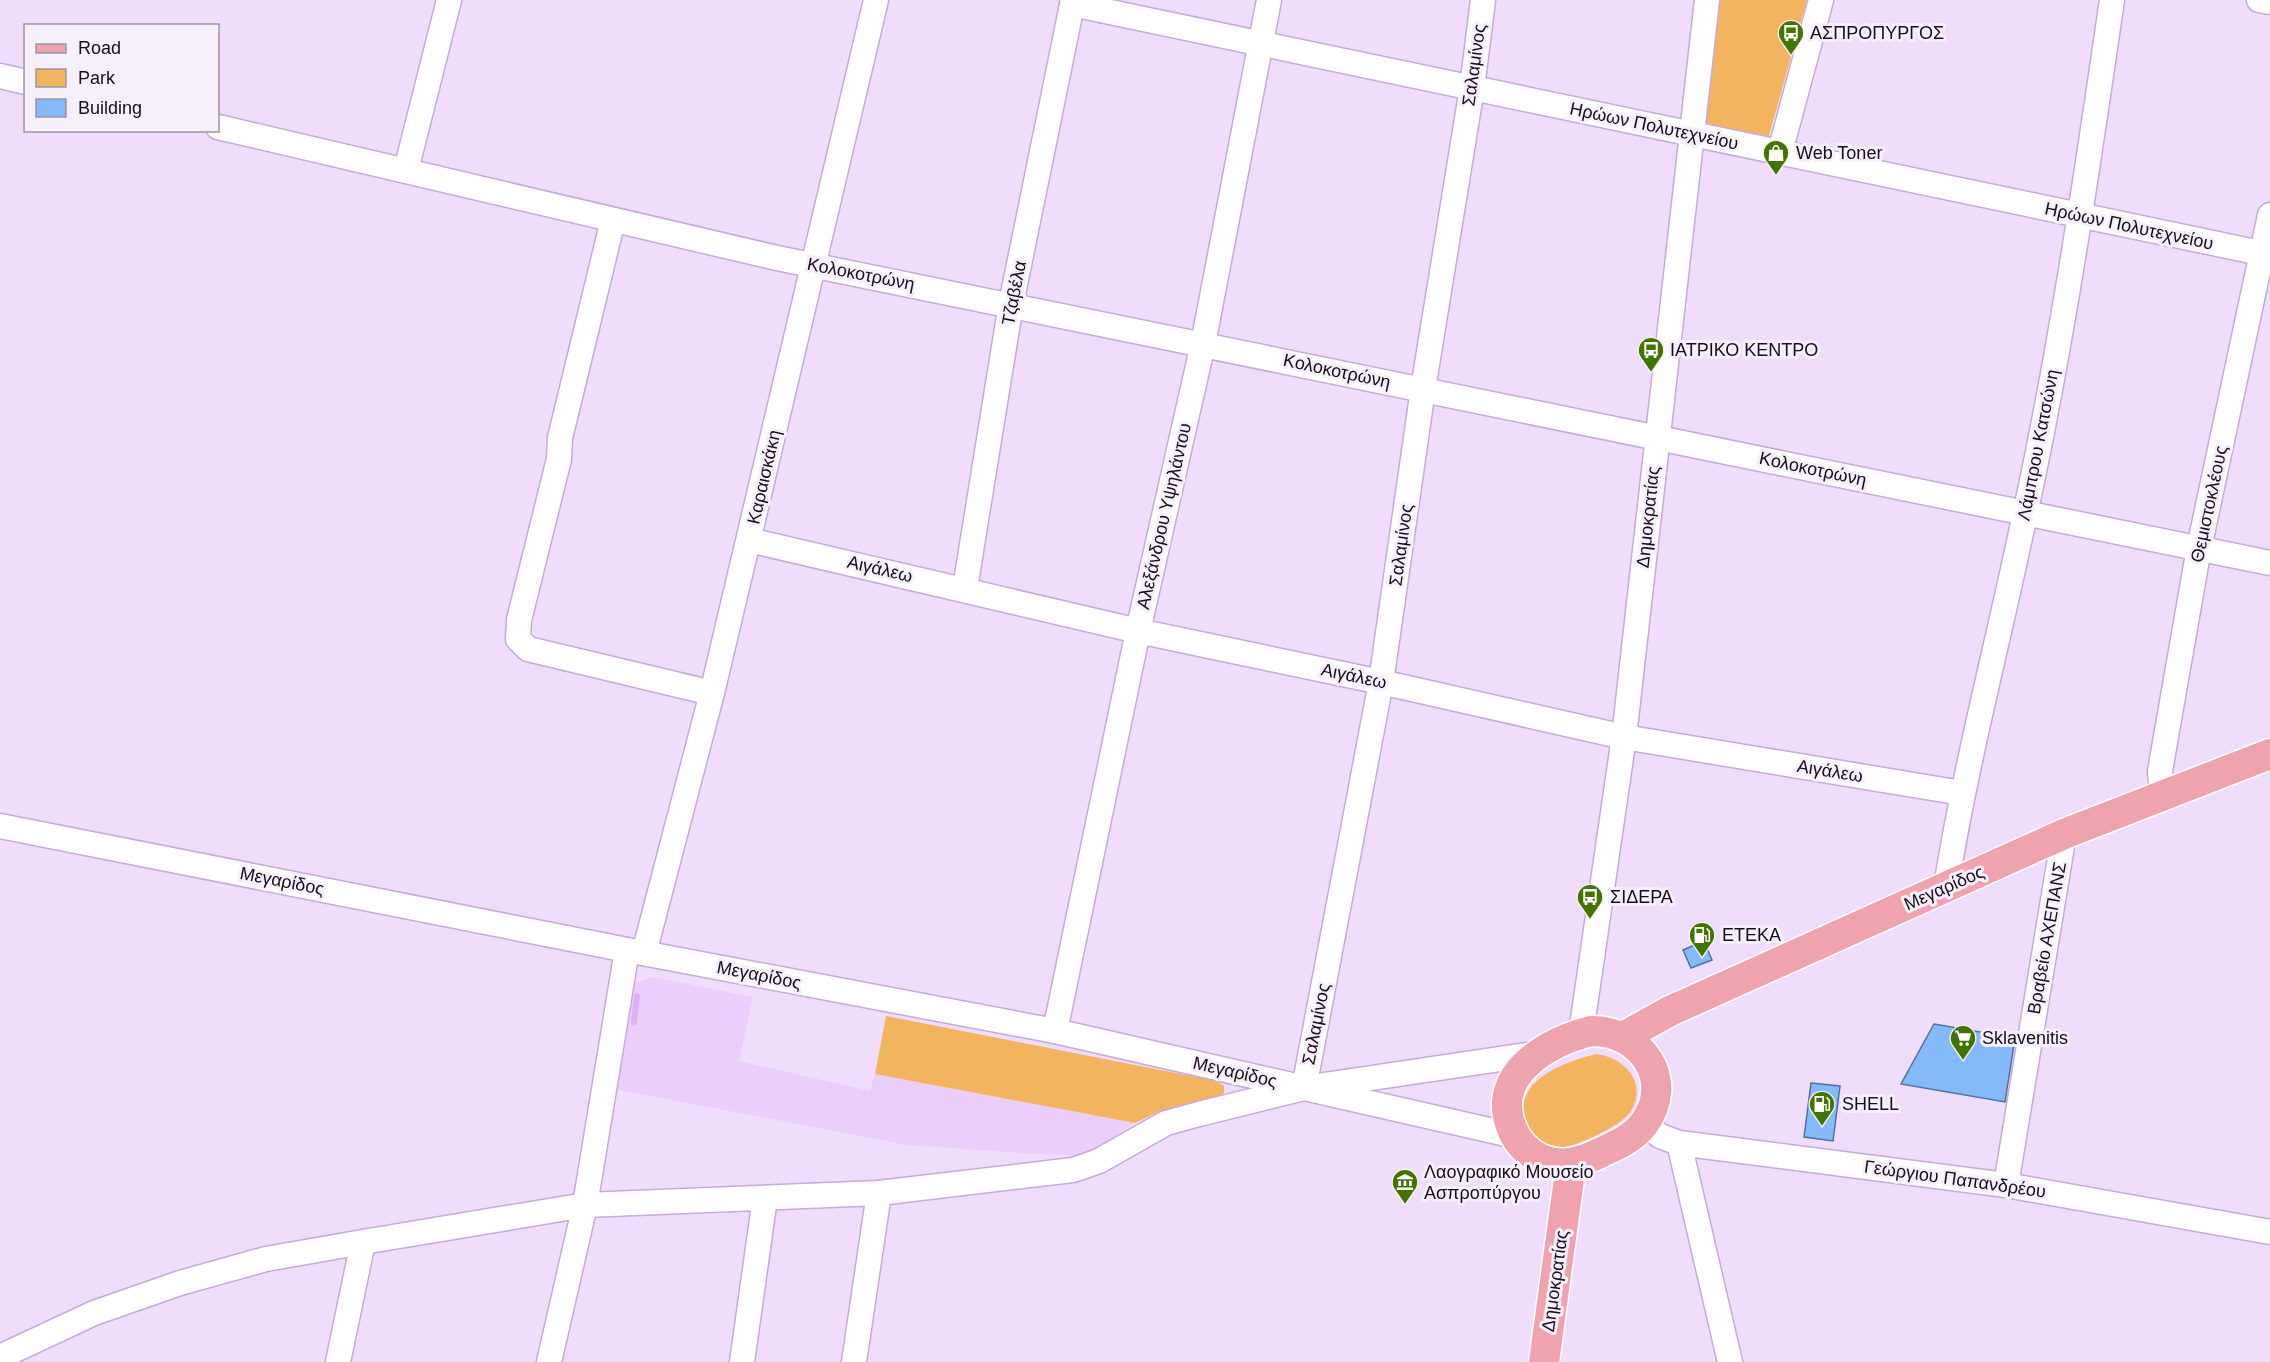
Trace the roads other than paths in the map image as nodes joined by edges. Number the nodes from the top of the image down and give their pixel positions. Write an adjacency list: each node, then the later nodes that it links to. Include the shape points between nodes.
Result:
1 (449, 0): 18 (street)
2 (876, 0): 23 (street, Καραισκάκη)
3 (1269, 0): 11 (street, Αλεξάνδρου Υψηλάντου)
4 (1483, 0): 14 (street, Σαλαμίνος)
5 (1707, 0): 16 (street, Δημοκρατίας)
6 (1821, 0): 17 (street)
7 (2112, 0): 20 (street, Λάμπρου Κατσώνη)
8 (2259, 0): 10 (street)
9 (1073, 2): 11 (street, Ηρώων Πολυτεχνείου); 24 (street, Τζαβέλα)
10 (2270, 2)
11 (1261, 44): 14 (street, Ηρώων Πολυτεχνείου); 25 (street, Αλεξάνδρου Υψηλάντου)
12 (0, 76): 13 (street)
13 (24, 82)
14 (1472, 88): 16 (street, Ηρώων Πολυτεχνείου); 26 (street, Σαλαμίνος)
15 (219, 127): 18 (street, Κολοκοτρώνη)
16 (1692, 134): 17 (street, Ηρώων Πολυτεχνείου); 27 (street, Δημοκρατίας)
17 (1780, 152): 20 (street, Ηρώων Πολυτεχνείου)
18 (406, 170): 21 (street, Κολοκοτρώνη)
19 (2270, 215): 22 (street, Θεμιστοκλέους)
20 (2081, 216): 22 (street, Ηρώων Πολυτεχνείου); 28 (street, Λάμπρου Κατσώνη)
21 (613, 220): 23 (street, Κολοκοτρώνη); 35 (street, via 560,438 559,459 519,620 518,639 528,649)
22 (2266, 255): 30 (street, Θεμιστοκλέους)
23 (813, 264): 24 (street, Κολοκοτρώνη); 29 (street, Καραισκάκη)
24 (1011, 304): 25 (street, Κολοκοτρώνη); 32 (street, Τζαβέλα)
25 (1203, 344): 26 (street, Κολοκοτρώνη); 33 (street, Αλεξάνδρου Υψηλάντου)
26 (1423, 389): 27 (street, Κολοκοτρώνη); 34 (street, Σαλαμίνος)
27 (1657, 437): 28 (street, Κολοκοτρώνη); 36 (street, Δημοκρατίας)
28 (2026, 512): 30 (street, Κολοκοτρώνη); 38 (street, Λάμπρου Κατσώνη)
29 (749, 540): 32 (street, Αιγάλεω); 35 (street, Καραισκάκη)
30 (2199, 548): 31 (street, Κολοκοτρώνη); 39 (street, Θεμιστοκλέους, via 2160,771)
31 (2270, 563)
32 (964, 588): 33 (street, Αιγάλεω)
33 (1138, 631): 34 (street, Αιγάλεω); 44 (street, Αλεξάνδρου Υψηλάντου)
34 (1382, 682): 36 (street, Αιγάλεω); 48 (street, Σαλαμίνος)
35 (712, 693): 43 (street, Καραισκάκη)
36 (1623, 737): 38 (street, Αιγάλεω); 45 (street, Δημοκρατίας)
37 (2270, 754): 39 (main road, Μεγαρίδος)
38 (1962, 793): 42 (street, Λάμπρου Κατσώνη)
39 (2162, 795): 41 (main road, Μεγαρίδος)
40 (0, 826): 43 (street, Μεγαρίδος)
41 (2064, 834): 42 (main road, Μεγαρίδος); 53 (street, Βραβείο ΑΧΕΠΑΝΣ)
42 (1946, 887): 46 (main road, Μεγαρίδος, via 1670,1011)
43 (636, 952): 44 (street, Μεγαρίδος); 56 (street, Καραισκάκη)
44 (1055, 1031): 48 (street, Μεγαρίδος)
45 (1581, 1034): 46 (main road, via 1600,1031); 47 (main road)
46 (1623, 1037): 49 (main road, via 1642,1052 1655,1077 1656,1097)
47 (1540, 1053): 48 (street); 50 (main road, via 1518,1072 1509,1093 1508,1113)
48 (1304, 1088): 50 (street, Μεγαρίδος); 54 (street, via 1166,1123 1099,1161 1073,1170)
49 (1645, 1123): 51 (street, Γεώργιου Παπανδρέου, via 1660,1136); 52 (main road, via 1623,1142)
50 (1515, 1136): 52 (main road, via 1548,1162)
51 (1679, 1143): 53 (street, Γεώργιου Παπανδρέου); 65 (street)
52 (1572, 1164): 64 (main road, Δημοκρατίας)
53 (2007, 1185): 57 (street, Γεώργιου Παπανδρέου)
54 (879, 1193): 55 (street); 63 (street)
55 (765, 1198): 56 (street); 62 (street)
56 (585, 1205): 58 (street); 61 (street, Καραισκάκη)
57 (2270, 1232)
58 (363, 1242): 59 (street, via 266,1259 180,1283 94,1313); 60 (street)
59 (0, 1357)
60 (338, 1362)
61 (549, 1362)
62 (742, 1362)
63 (854, 1362)
64 (1544, 1362)
65 (1730, 1362)

